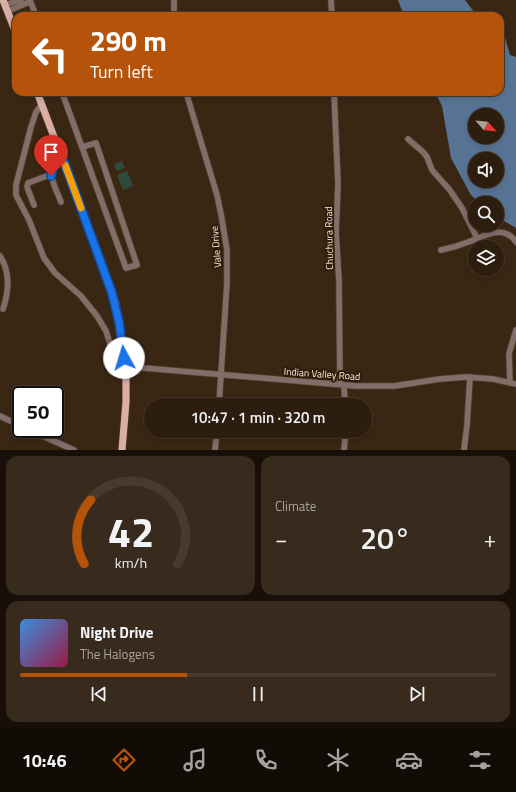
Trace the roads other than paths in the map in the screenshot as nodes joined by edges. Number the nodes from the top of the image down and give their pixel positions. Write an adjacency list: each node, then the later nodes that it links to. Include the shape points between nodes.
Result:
1 (21, 0): 5 (street)
2 (30, 0): 5 (street, via 27,3); 6 (street)
3 (174, 0): 7 (street)
4 (331, 0): 8 (street)
5 (5, 5): 9 (main road)
6 (34, 12)
7 (174, 12)
8 (332, 12)
9 (12, 23)
10 (39, 96): 14 (main road)
11 (63, 96): 16 (street)
12 (187, 96): 28 (street, Vale Drive, via 222,214 226,244 227,282)
13 (334, 96): 31 (street, Chuchura Road)
14 (42, 104): 17 (main road); 27 (street, via 31,127 16,188 18,200 49,265 98,316 117,363)
15 (408, 139): 21 (street, via 427,157 432,170 449,189 464,212)
16 (82, 147): 16 (street, via 126,268 137,265 96,143)
17 (63, 159): 18 (street, via 55,165); 27 (main road, via 112,293)
18 (52, 174): 19 (street); 20 (street, via 28,183 27,187)
19 (61, 202)
20 (34, 205)
21 (477, 238): 22 (street, via 496,232 508,234); 23 (street)
22 (516, 242)
23 (441, 250)
24 (0, 256): 25 (street, via 8,277)
25 (4, 309)
26 (516, 330): 30 (street, via 509,354)
27 (126, 366): 28 (street, Indian Valley Road); 41 (main road)
28 (221, 374): 31 (street, Indian Valley Road); 33 (street, Vale Drive)
29 (470, 377): 30 (street, Indian Valley Road); 31 (street, Indian Valley Road, via 394,386); 44 (street)
30 (510, 383): 32 (street, Indian Valley Road)
31 (342, 384): 34 (street, Chuchura Road)
32 (516, 384)
33 (219, 398)
34 (344, 398)
35 (0, 416): 36 (street)
36 (12, 422)
37 (47, 438): 40 (street)
38 (216, 438): 42 (street)
39 (345, 438): 43 (street)
40 (74, 450)
41 (122, 450)
42 (215, 450)
43 (344, 450)
44 (464, 450)

